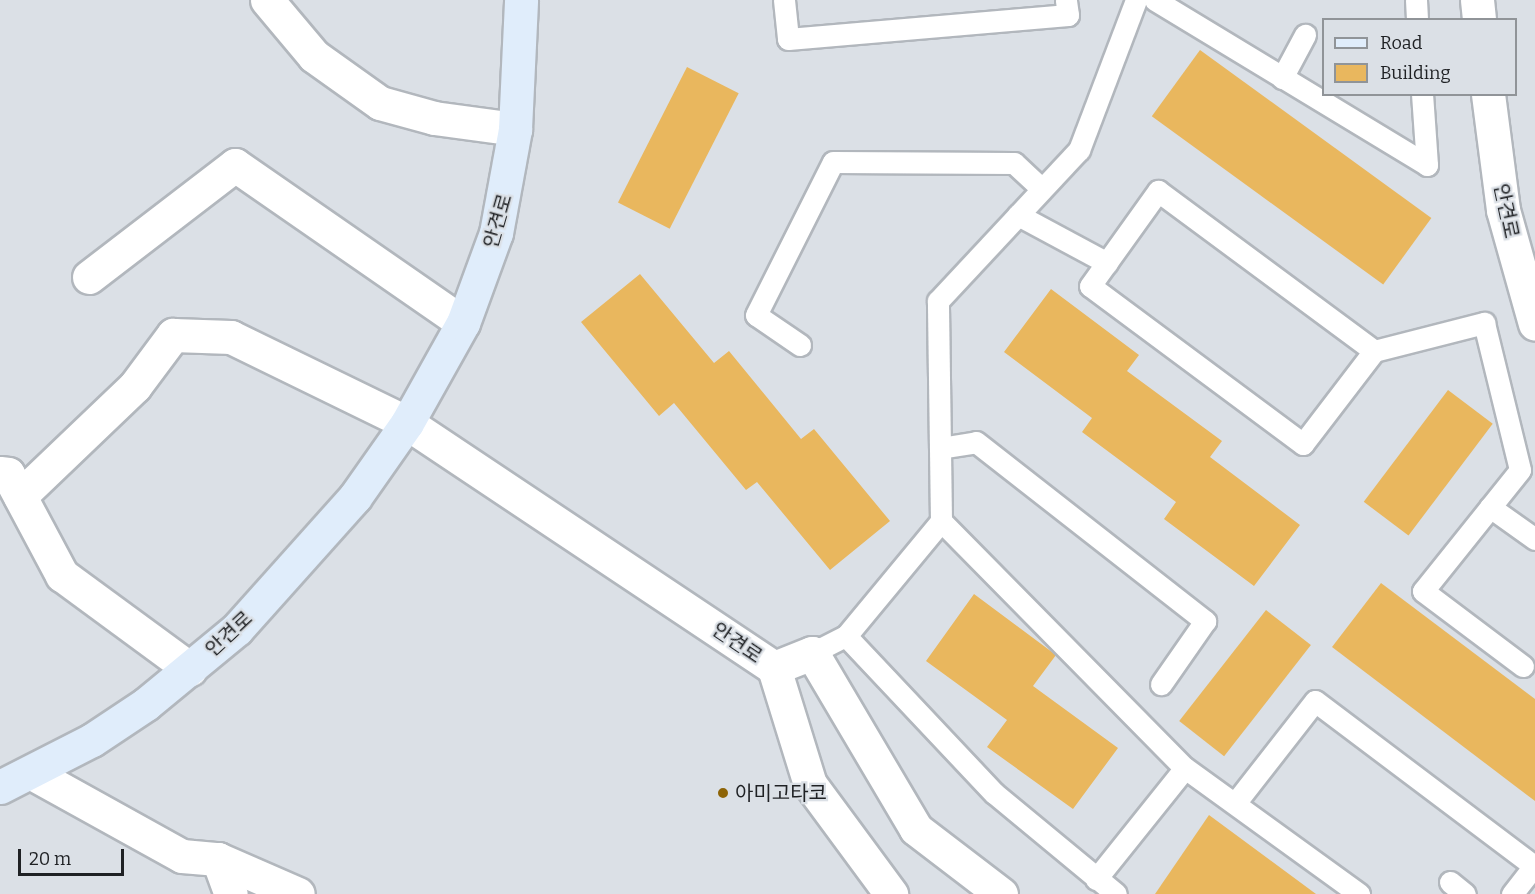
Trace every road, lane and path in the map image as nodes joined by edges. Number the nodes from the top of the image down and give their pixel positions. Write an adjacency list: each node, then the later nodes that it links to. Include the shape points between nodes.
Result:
1 (267, 0): 15 (street, via 314,56 380,103 434,118)
2 (521, 0): 15 (main road, 안견로)
3 (784, 0): 4 (lane, via 788,39 1068,15)
4 (1066, 0)
5 (1136, 0): 16 (lane, via 1079,150)
6 (1155, 0): 12 (lane)
7 (1416, 0): 9 (lane)
8 (1477, 0): 10 (street)
9 (1417, 18)
10 (1479, 18)
11 (1305, 35): 12 (lane)
12 (1282, 78): 13 (lane, via 1427,165)
13 (1422, 96)
14 (1488, 96): 21 (street, 안견로, via 1503,210)
15 (515, 129): 20 (main road, 안견로, via 496,233)
16 (1042, 189): 17 (lane); 22 (lane, via 1014,163 832,162 756,315)
17 (1018, 215): 18 (lane); 25 (lane, via 938,301)
18 (1107, 263): 23 (lane, via 1158,191); 23 (lane, via 1090,286 1303,444)
19 (89, 277): 20 (street, via 235,165)
20 (463, 323): 24 (main road, 안견로)
21 (1535, 324)
22 (800, 345)
23 (1374, 351): 27 (lane, via 1484,323 1520,470)
24 (407, 423): 26 (street, via 231,337 173,335 135,386); 33 (street, 안견로); 34 (main road, 안견로, via 355,497 295,568)
25 (940, 448): 28 (lane); 35 (lane, via 976,442 1205,621)
26 (10, 484): 34 (street, via 62,575)
27 (1491, 507): 29 (lane); 32 (lane, via 1423,591)
28 (941, 521): 30 (lane); 36 (lane)
29 (1535, 539)
30 (846, 636): 31 (lane); 41 (lane, via 994,793)
31 (812, 653): 33 (street, 안견로); 45 (street, via 916,829)
32 (1523, 666)
33 (774, 668): 44 (street, via 810,784)
34 (190, 669): 37 (main road, 안견로, via 92,740)
35 (1161, 684)
36 (1185, 768): 39 (lane); 41 (lane)
37 (32, 773): 38 (main road, 안견로); 40 (street, via 182,856)
38 (0, 787)
39 (1236, 802): 47 (lane); 48 (lane, via 1316,701 1534,866)
40 (218, 859): 42 (street); 43 (street)
41 (1096, 879): 46 (lane)
42 (231, 894)
43 (298, 894)
44 (891, 894)
45 (1000, 894)
46 (1116, 894)
47 (1359, 894)
48 (1512, 894)

